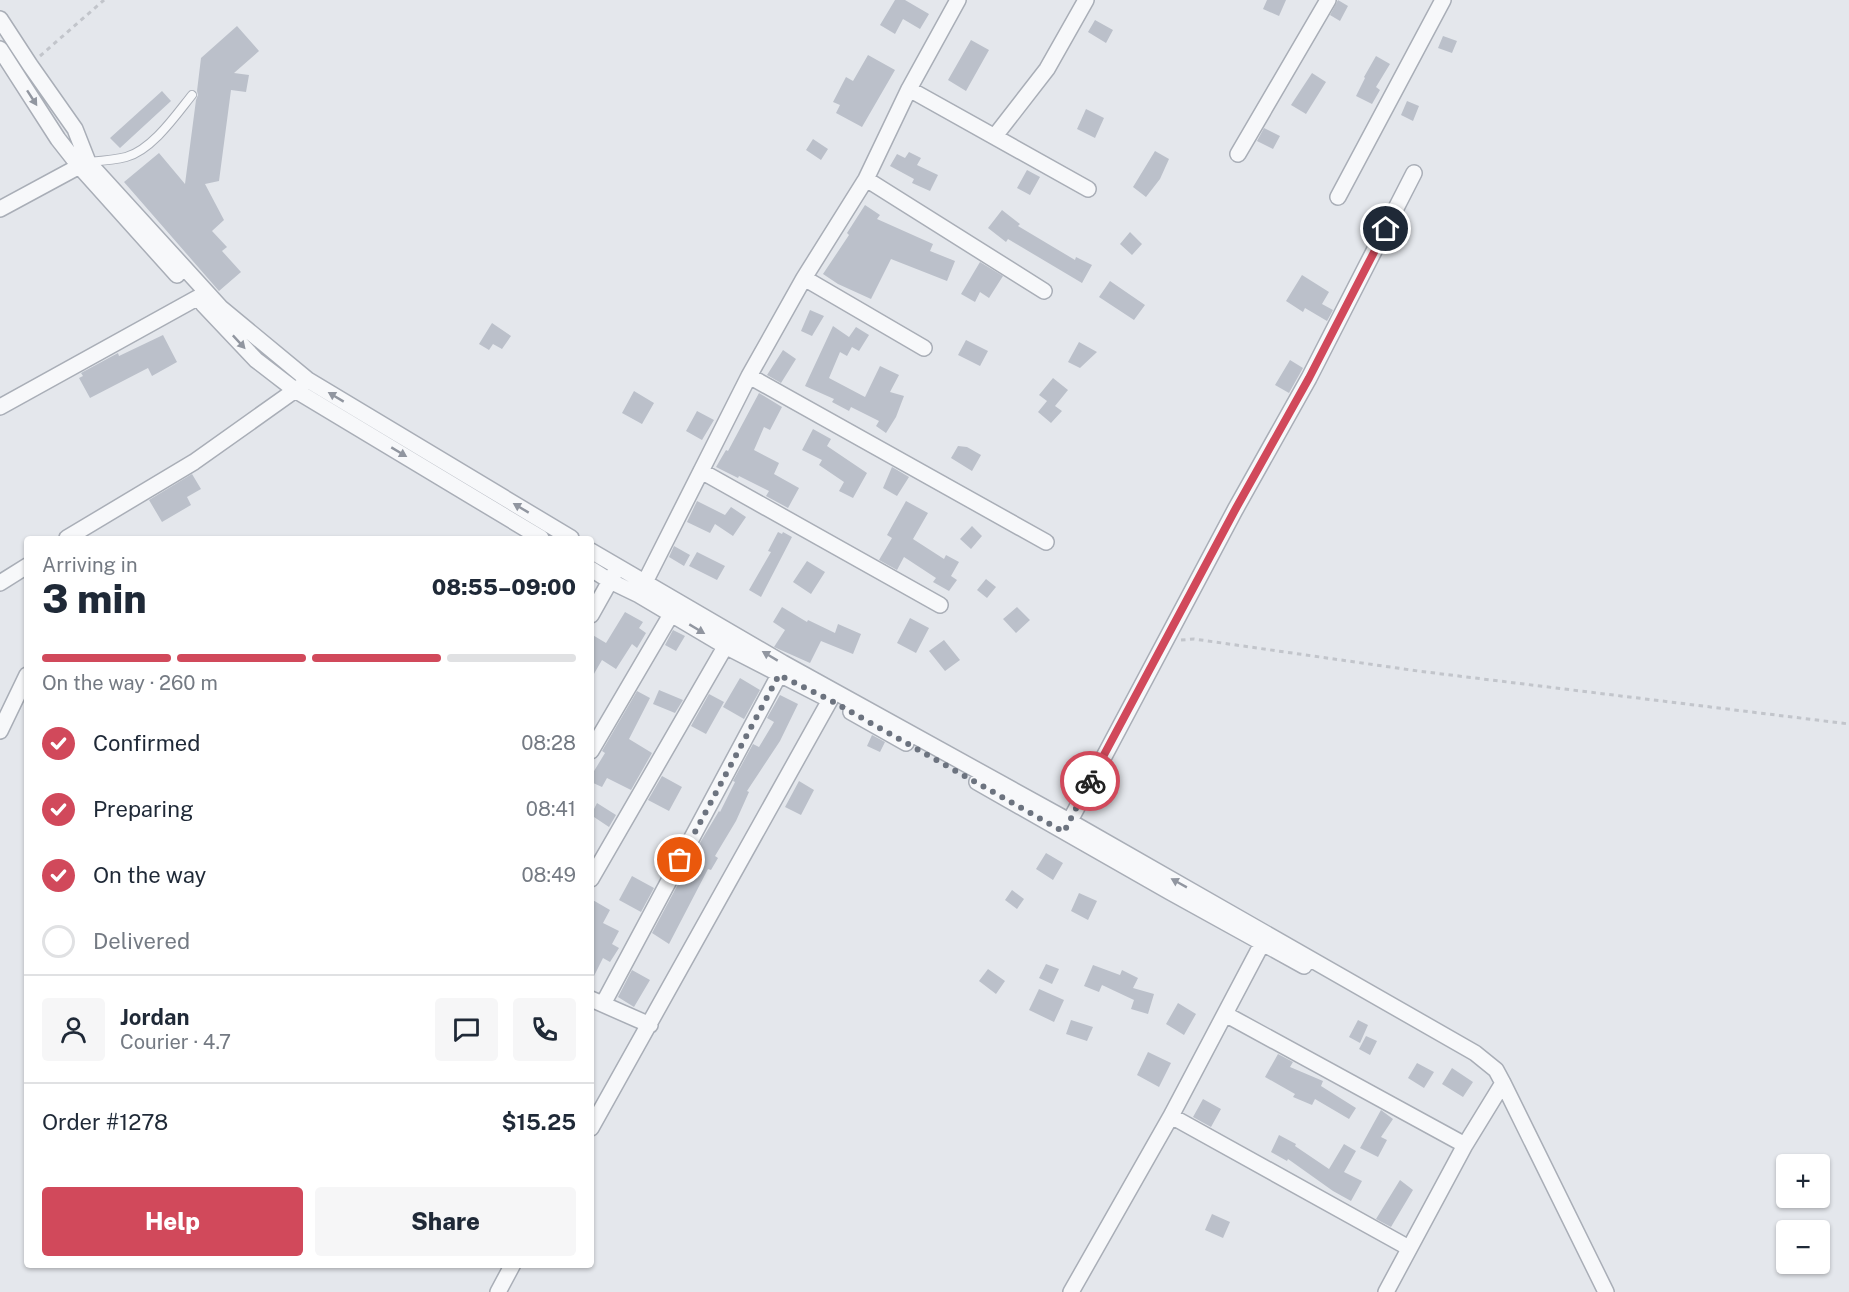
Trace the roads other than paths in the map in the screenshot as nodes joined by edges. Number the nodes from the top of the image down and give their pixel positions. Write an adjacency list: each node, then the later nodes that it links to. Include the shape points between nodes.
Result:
1 (958, 0): 7 (street)
2 (1086, 0): 9 (street, via 1047,69)
3 (1328, 0): 10 (street)
4 (1443, 0): 15 (street)
5 (0, 19): 11 (street, via 75,129)
6 (0, 49): 11 (street, one-way to 11, via 58,139)
7 (909, 88): 9 (street); 13 (street)
8 (192, 95): 11 (lane, via 142,149 128,156)
9 (995, 136): 14 (street)
10 (1238, 154)
11 (84, 165): 16 (street); 19 (street); 22 (street, via 221,308)
12 (1414, 173): 46 (street, via 1309,378)
13 (866, 179): 17 (street); 18 (street)
14 (1088, 189)
15 (1338, 197)
16 (0, 209)
17 (804, 278): 20 (street); 21 (street)
18 (1044, 291)
19 (197, 298): 23 (street, one-way to 23, via 256,360); 24 (street)
20 (924, 348)
21 (749, 376): 25 (street); 29 (street)
22 (308, 380): 23 (street); 28 (street, one-way to 22)
23 (295, 390): 26 (street, via 194,462); 27 (street, one-way to 27)
24 (0, 407)
25 (700, 471): 36 (street); 37 (street)
26 (75, 536)
27 (538, 536)
28 (568, 536)
29 (1046, 542)
30 (594, 553): 31 (street)
31 (618, 567): 34 (street); 36 (street)
32 (24, 568): 35 (street)
33 (594, 571): 34 (street)
34 (610, 581): 36 (street); 39 (street)
35 (0, 583)
36 (642, 589): 38 (street)
37 (940, 605)
38 (675, 608): 40 (street); 45 (street)
39 (594, 610)
40 (729, 640): 41 (street); 46 (street, one-way to 40, via 783,663); 47 (street)
41 (779, 675): 43 (street); 49 (street)
42 (24, 681): 44 (street)
43 (830, 700): 46 (street); 51 (street)
44 (0, 731)
45 (594, 746)
46 (1066, 826): 48 (street)
47 (594, 874)
48 (1264, 938): 50 (street); 52 (street, via 1475,1053 1496,1070)
49 (597, 1002): 51 (street)
50 (1225, 1014): 53 (street); 55 (street)
51 (650, 1024): 54 (street)
52 (1503, 1083): 55 (street); 61 (street)
53 (1171, 1116): 56 (street); 59 (street)
54 (594, 1123)
55 (1465, 1145): 56 (street)
56 (1409, 1248): 60 (street)
57 (511, 1268): 58 (street)
58 (498, 1292)
59 (1071, 1292)
60 (1386, 1292)
61 (1606, 1292)

